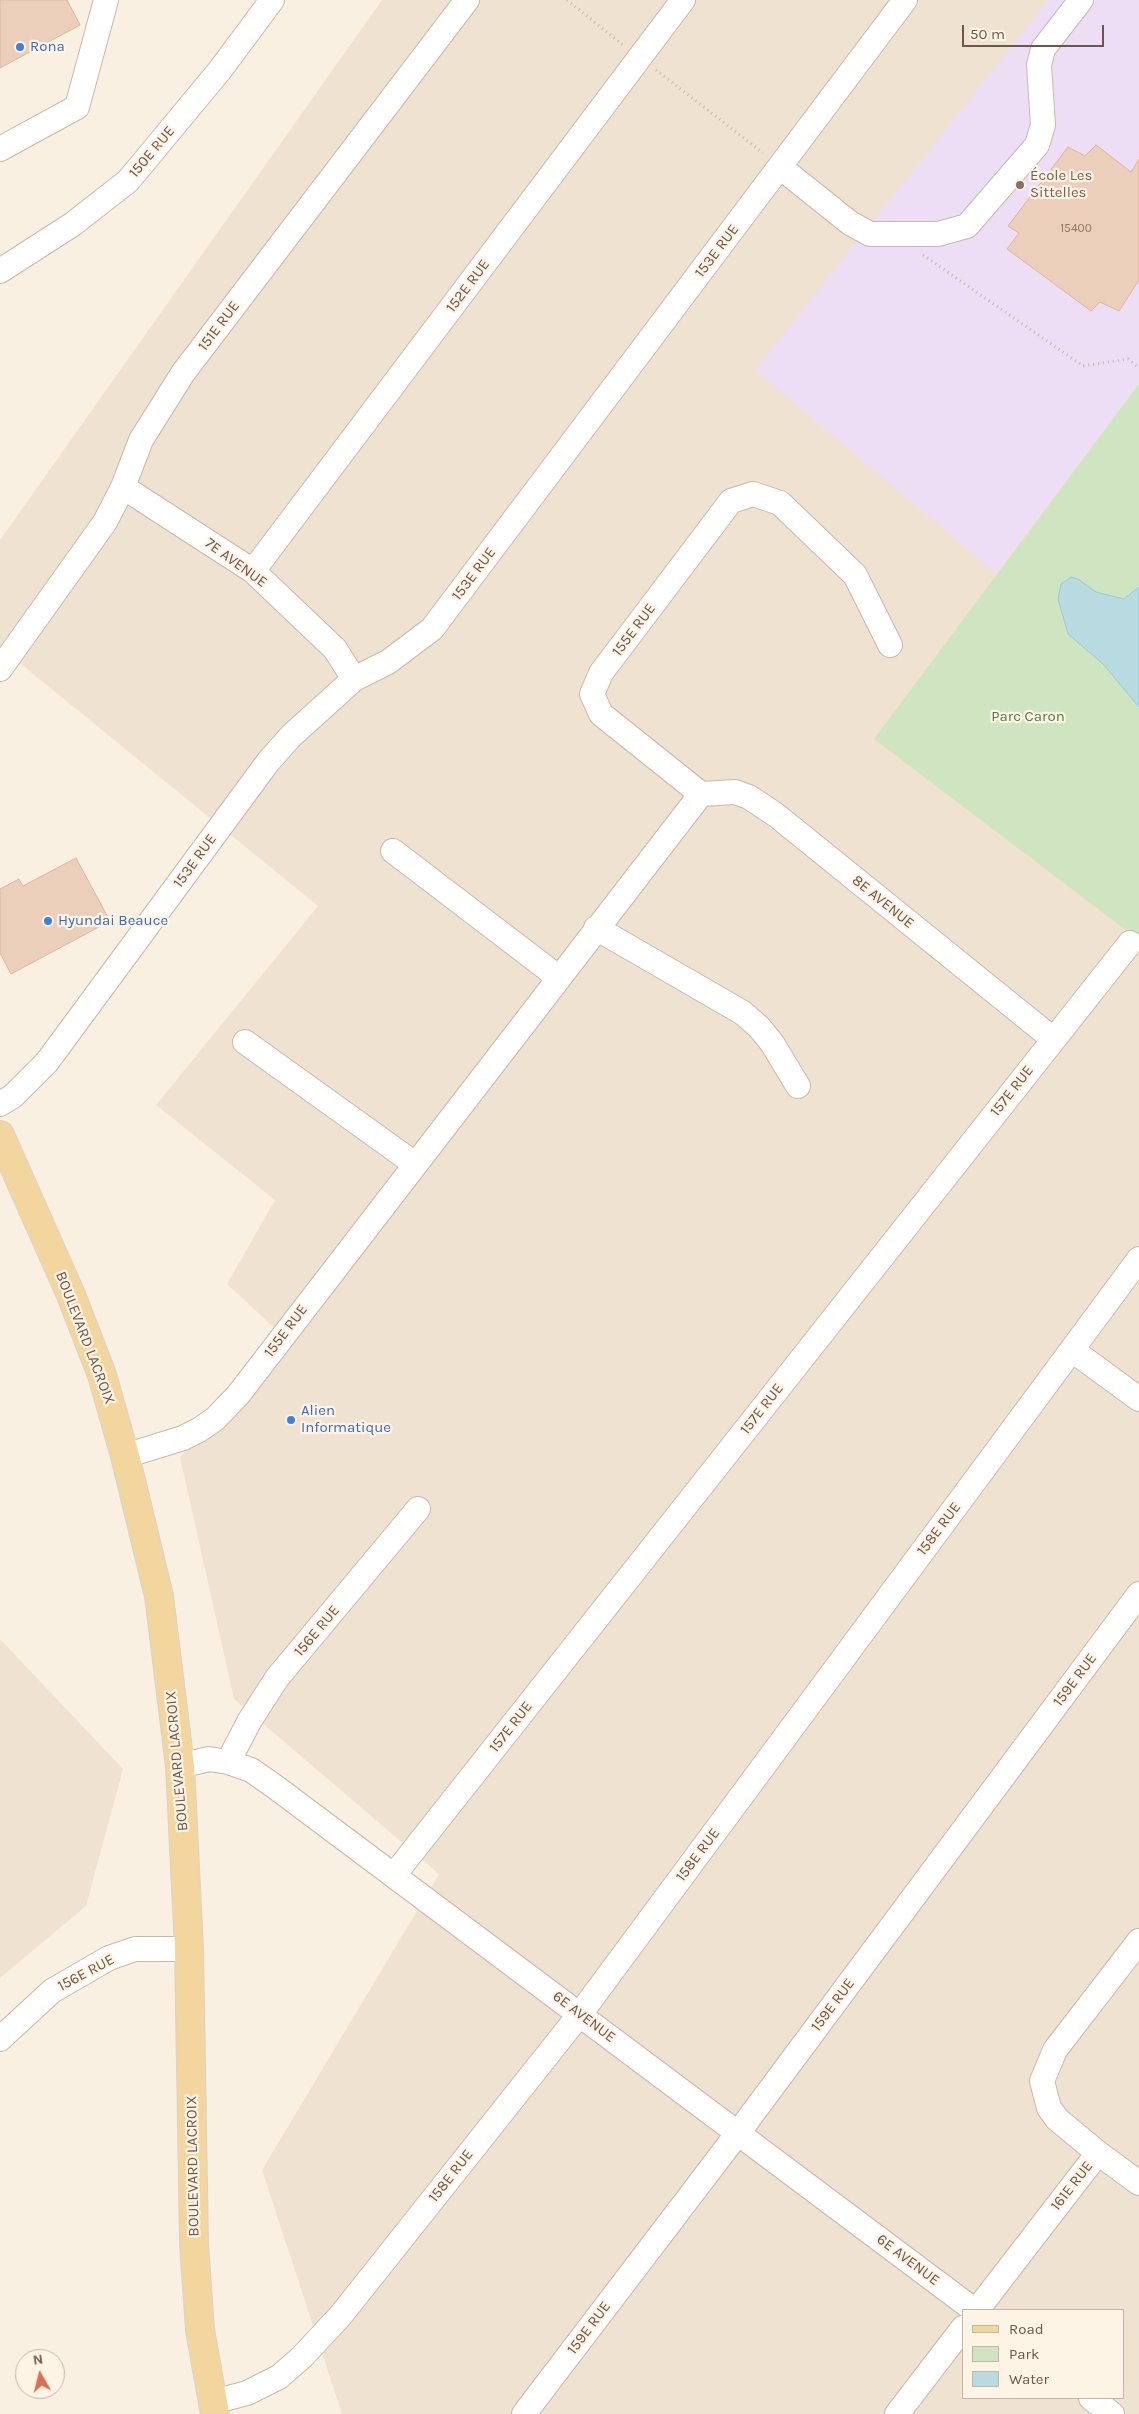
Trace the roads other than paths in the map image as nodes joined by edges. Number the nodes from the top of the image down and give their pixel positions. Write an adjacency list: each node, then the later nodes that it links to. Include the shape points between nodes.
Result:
1 (106, 0): 7 (street, via 77,107)
2 (272, 0): 9 (street, 150E RUE, via 220,70 128,181 72,224)
3 (467, 0): 10 (street, 151E RUE, via 183,373 141,440)
4 (683, 0): 11 (street, 152E RUE)
5 (905, 0): 8 (street, 153E RUE)
6 (1081, 0): 8 (street, via 1043,49 1039,65 1043,125 1037,144 966,226 938,234 870,234 850,223)
7 (0, 149)
8 (780, 167): 14 (street, 153E RUE, via 432,630 388,662)
9 (0, 271)
10 (123, 487): 11 (street, 7E AVENUE); 13 (street, 151E RUE, via 105,522)
11 (253, 572): 14 (street, 7E AVENUE, via 335,648)
12 (890, 646): 15 (street, 155E RUE, via 855,575 780,503 753,494 731,501 601,673 592,694 601,714)
13 (0, 669)
14 (354, 679): 23 (street, 153E RUE, via 321,707 268,762 48,1062 13,1096)
15 (701, 794): 17 (street, 155E RUE); 20 (street, 8E AVENUE, via 735,792 776,815)
16 (393, 851): 19 (street)
17 (596, 928): 19 (street, 155E RUE); 22 (street, via 743,1013 772,1043)
18 (1130, 943): 20 (street, 157E RUE)
19 (558, 977): 25 (street, 155E RUE)
20 (1053, 1039): 34 (street, 157E RUE)
21 (245, 1042): 25 (street)
22 (798, 1086)
23 (0, 1104)
24 (0, 1135): 29 (main road, BOULEVARD LACROIX, via 92,1348)
25 (415, 1164): 29 (street, 155E RUE, via 238,1395 215,1419 183,1438)
26 (1139, 1259): 27 (street, 158E RUE)
27 (1072, 1350): 28 (street); 37 (street, 158E RUE)
28 (1139, 1399)
29 (125, 1456): 33 (main road, BOULEVARD LACROIX, via 159,1596)
30 (418, 1509): 32 (street, 156E RUE, via 277,1678)
31 (1139, 1594): 39 (street, 159E RUE)
32 (228, 1762): 33 (street, 6E AVENUE, via 209,1759); 34 (street, 6E AVENUE, via 251,1770)
33 (180, 1766): 36 (main road, BOULEVARD LACROIX)
34 (394, 1875): 37 (street, 6E AVENUE)
35 (1139, 1941): 40 (street, 161E RUE, via 1055,2050 1042,2081 1057,2119)
36 (189, 1949): 38 (street, 156E RUE, via 136,1949 110,1958 52,1991); 45 (main road, BOULEVARD LACROIX, via 194,2244 200,2330)
37 (580, 2014): 39 (street, 6E AVENUE); 45 (street, 158E RUE, via 341,2315 302,2357 279,2377)
38 (0, 2039)
39 (738, 2133): 42 (street, 6E AVENUE); 46 (street, 159E RUE)
40 (1098, 2153): 41 (street); 43 (street, 161E RUE)
41 (1139, 2183)
42 (974, 2309)
43 (976, 2309)
44 (962, 2329): 47 (street)
45 (214, 2408)
46 (524, 2414)
47 (897, 2414)

